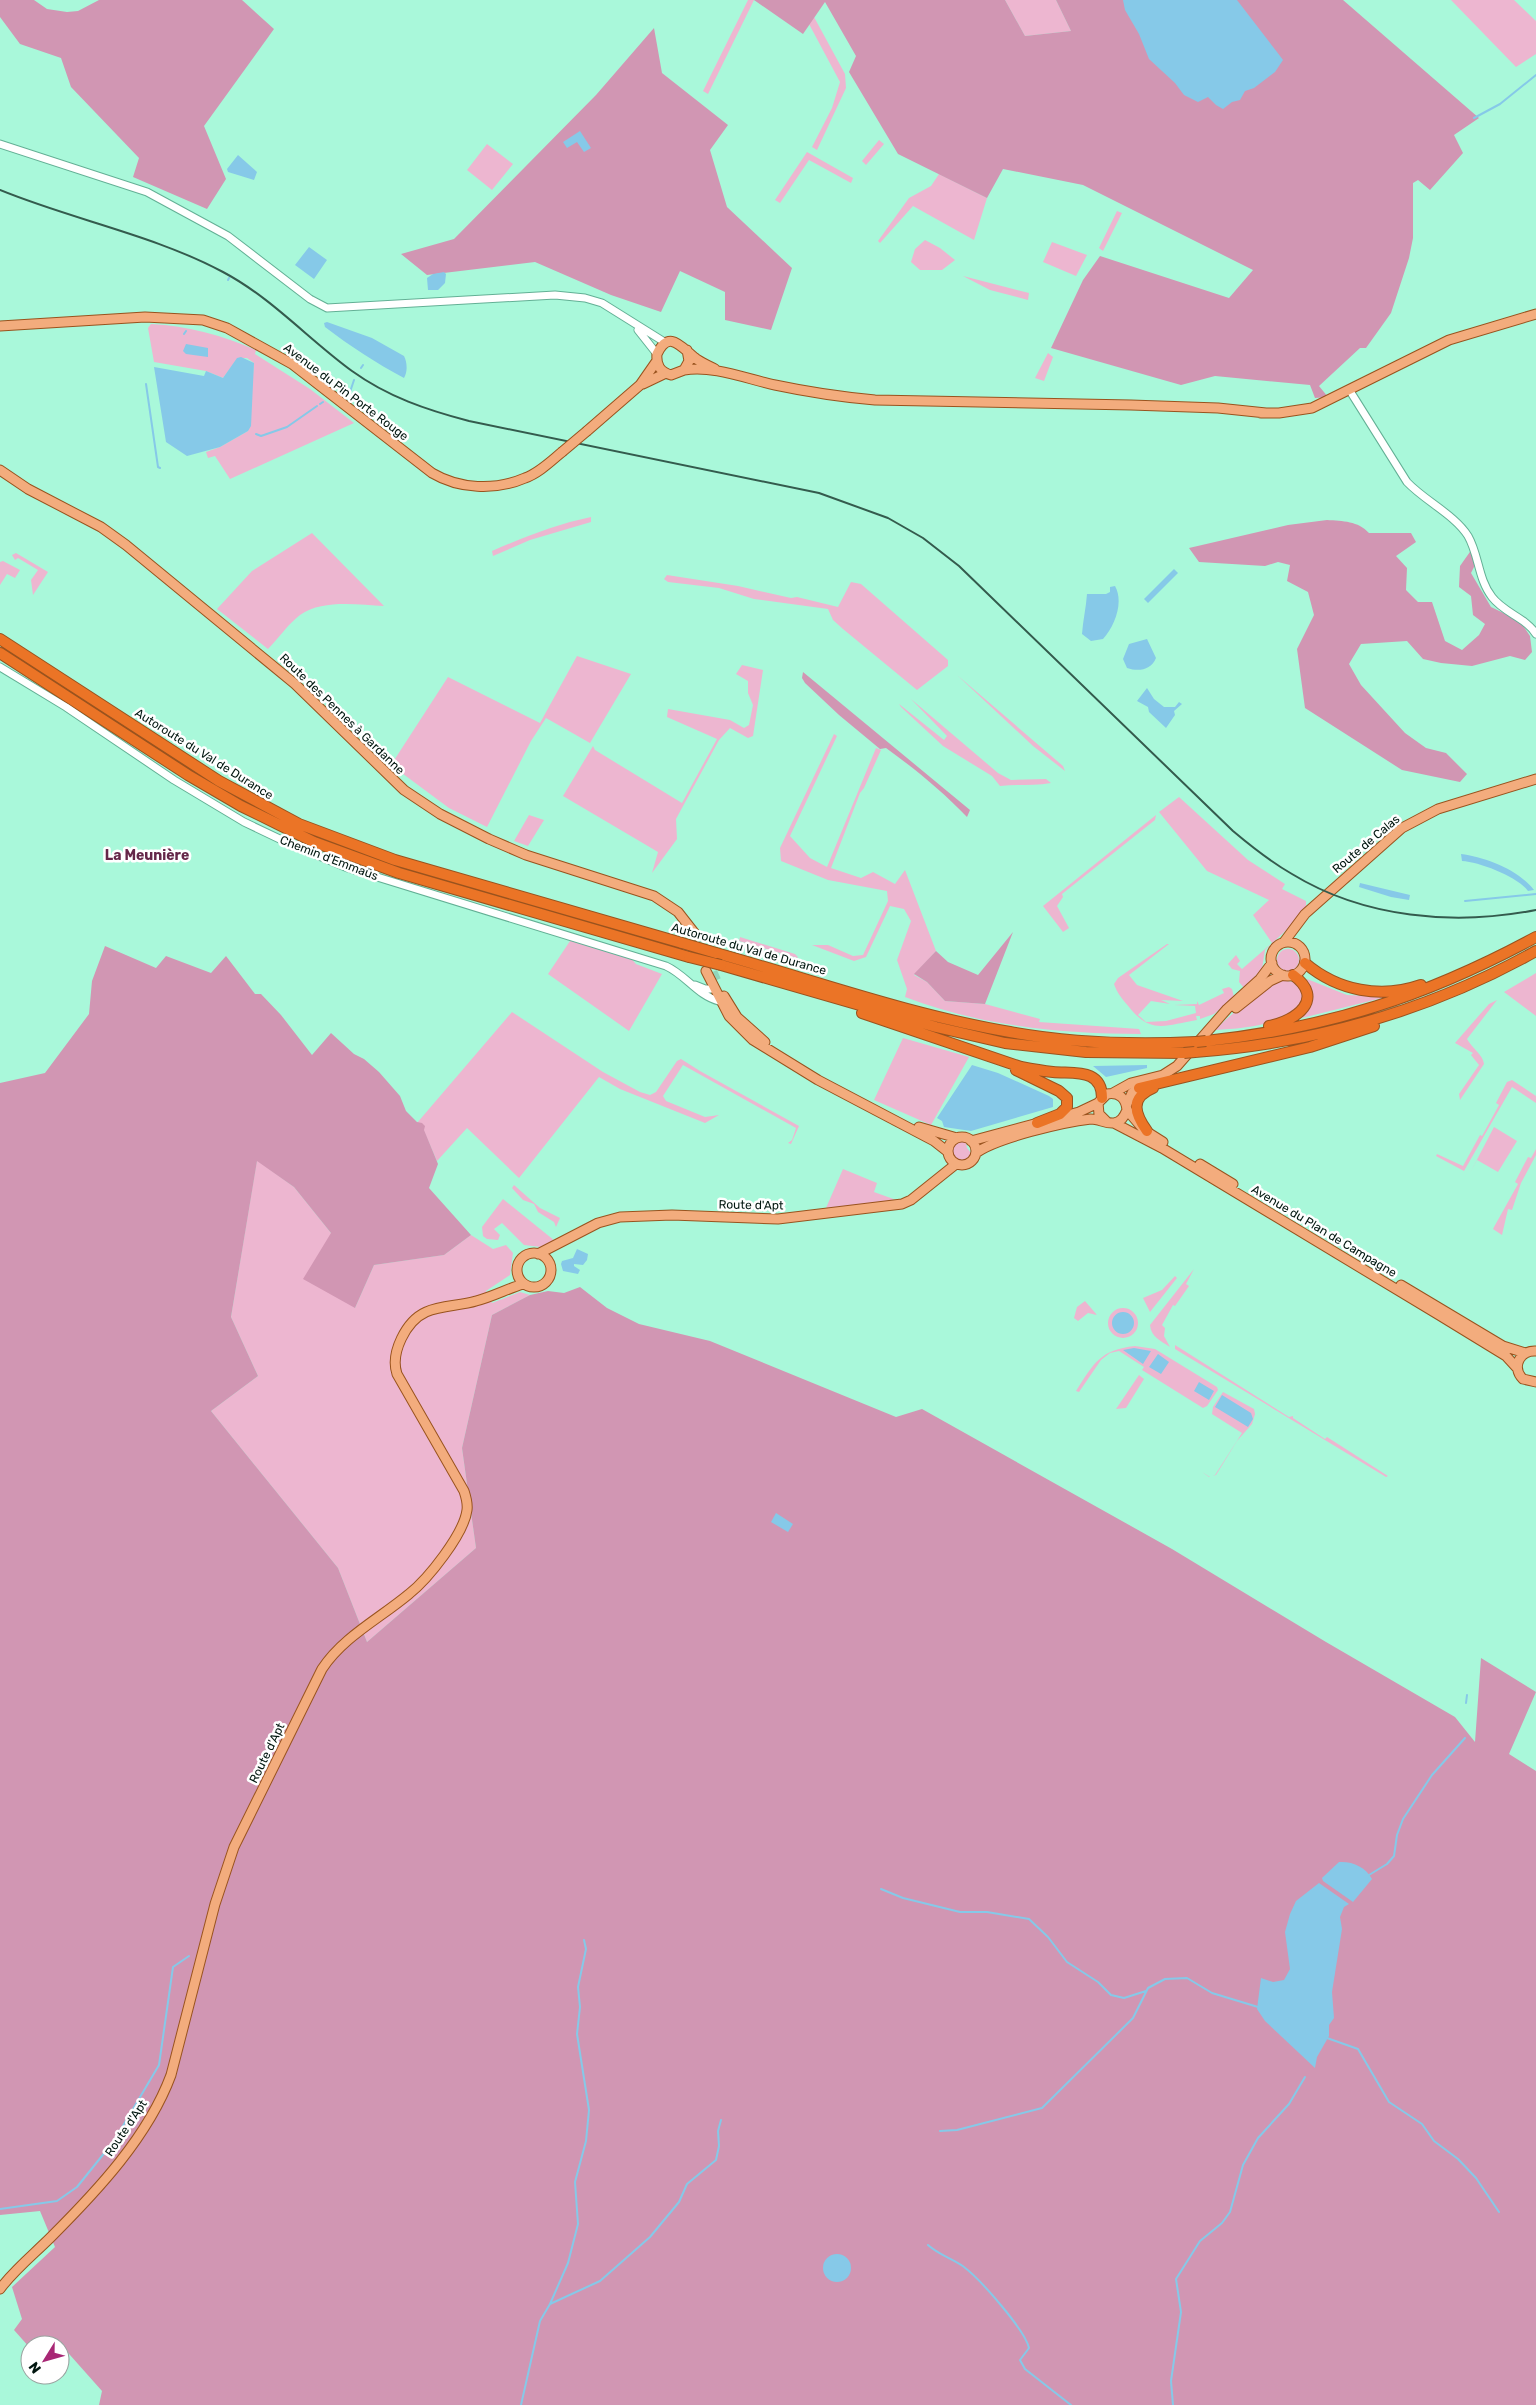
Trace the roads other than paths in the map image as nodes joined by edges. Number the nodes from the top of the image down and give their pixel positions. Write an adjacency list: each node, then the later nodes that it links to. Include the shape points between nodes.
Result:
1 (0, 144): 3 (street, via 147,192 228,236 328,308 555,295 594,300)
2 (1536, 314): 12 (main road, via 1466,334 1434,347)
3 (625, 318): 5 (street); 7 (street, via 647,339)
4 (0, 326): 11 (main road, Avenue du Pin Porte Rouge, bridge, via 145,317 203,320 227,328 292,364 432,473 476,487 497,486 525,478 543,467)
5 (666, 343): 6 (main road, via 680,343); 7 (main road)
6 (687, 350): 8 (main road, via 689,361); 9 (main road, via 694,358)
7 (656, 358): 10 (main road, via 660,369); 11 (main road, Avenue du Pin Porte Rouge)
8 (684, 370): 9 (main road); 10 (main road, via 677,374)
9 (722, 372): 12 (main road, via 834,396 1009,404 1170,406 1266,413 1312,408)
10 (666, 373): 11 (main road, Avenue du Pin Porte Rouge)
11 (640, 386)
12 (1350, 391): 14 (street, via 1407,482 1455,521 1467,535 1484,584 1493,598)
13 (0, 470): 20 (main road, Route des Pennes à Gardanne, via 126,545 295,684 404,790 489,840 609,882 666,908)
14 (1536, 634)
15 (0, 639): 36 (highway, Autoroute du Val de Durance, bridge, via 219,781 299,824 395,860 921,1012 991,1029 1042,1037 1123,1043)
16 (0, 653): 27 (highway, Autoroute du Val de Durance, bridge, via 206,786 295,834 399,873)
17 (0, 667): 31 (street, Chemin d'Emmaüs, via 174,780 288,844 348,868 666,966)
18 (1534, 779): 19 (main road, Route de Calas, via 1438,809 1412,821 1390,837)
19 (1311, 910): 22 (main road, Route de Calas); 23 (main road, Route de Calas, via 1298,932)
20 (694, 935)
21 (1536, 937): 28 (highway, Autoroute du Val de Durance)
22 (1284, 942): 23 (main road); 25 (main road, via 1274,950)
23 (1299, 945): 26 (main road, via 1304,951)
24 (1536, 951): 34 (highway, Autoroute du Val de Durance)
25 (1272, 963): 30 (main road, via 1277,972); 35 (main road)
26 (1305, 963): 28 (highway, via 1326,979 1384,993 1413,988 1460,969); 30 (main road, via 1302,970)
27 (725, 967): 36 (highway, Autoroute du Val de Durance, bridge, via 936,1028 1005,1043 1086,1052 1184,1053); 37 (highway)
28 (1477, 968): 36 (highway, Autoroute du Val de Durance, via 1367,1010 1288,1029)
29 (706, 971): 32 (main road)
30 (1288, 975): 35 (main road, via 1270,981); 36 (highway, via 1303,986 1307,997 1305,1007 1296,1016 1273,1025)
31 (688, 981): 32 (street, via 701,988); 33 (street, via 707,997)
32 (715, 985): 33 (main road); 38 (main road, via 741,1021 772,1048)
33 (719, 1000): 38 (main road, via 733,1021 753,1040)
34 (1420, 1004): 36 (highway, Autoroute du Val de Durance, via 1336,1030 1283,1042); 40 (highway, via 1399,1017 1319,1044)
35 (1215, 1025): 39 (main road, via 1177,1066)
36 (1202, 1041)
37 (964, 1048): 43 (highway, via 1029,1069 1090,1075 1099,1082); 47 (highway, via 1064,1095 1068,1101 1066,1110)
38 (818, 1080): 45 (main road)
39 (1151, 1080): 41 (main road); 42 (main road, via 1131,1083)
40 (1166, 1082): 41 (highway); 48 (highway, via 1144,1092 1139,1098 1136,1112)
41 (1139, 1088): 44 (main road, via 1132,1093)
42 (1113, 1093): 43 (main road); 44 (main road, via 1119,1095)
43 (1100, 1100): 46 (main road, via 1099,1114); 47 (main road, via 1079,1112)
44 (1127, 1107): 46 (main road, via 1120,1120); 48 (main road, Avenue du Plan de Campagne)
45 (888, 1115): 49 (main road); 51 (main road, via 934,1141)
46 (1111, 1122): 52 (main road, via 1081,1120 991,1144); 63 (main road, Avenue du Plan de Campagne, via 1162,1148 1440,1315 1506,1356)
47 (1037, 1123): 50 (main road)
48 (1147, 1131): 61 (main road, Avenue du Plan de Campagne, via 1499,1344)
49 (957, 1138): 50 (main road); 51 (main road, via 950,1144)
50 (971, 1141): 52 (main road)
51 (948, 1153): 53 (main road); 54 (main road, Route d'Apt)
52 (976, 1154): 53 (main road, via 967,1164)
53 (956, 1164): 54 (main road, Route d'Apt)
54 (930, 1183): 55 (main road, Route d'Apt, via 911,1200 890,1206 778,1219 672,1214 620,1217 598,1222)
55 (569, 1240): 56 (main road, Route d'Apt); 57 (main road, Route d'Apt)
56 (538, 1254): 57 (main road); 58 (main road, via 526,1255 518,1264)
57 (549, 1264): 59 (main road, via 550,1276 544,1284 533,1287)
58 (517, 1271): 59 (main road); 60 (main road, Route d'Apt, via 506,1285)
59 (523, 1284): 60 (main road, Route d'Apt)
60 (490, 1296): 65 (main road, Route d'Apt, via 420,1316 400,1342 395,1357 404,1387 464,1491 467,1508 459,1530 424,1580 338,1648 322,1669 234,1847 215,1904 164,2092 101,2187)
61 (1525, 1352): 62 (main road, Avenue du Plan de Campagne); 63 (main road, via 1518,1360)
62 (1536, 1352)
63 (1517, 1368): 64 (main road, Avenue du Plan de Campagne, via 1523,1379)
64 (1536, 1382)
65 (0, 2289)

